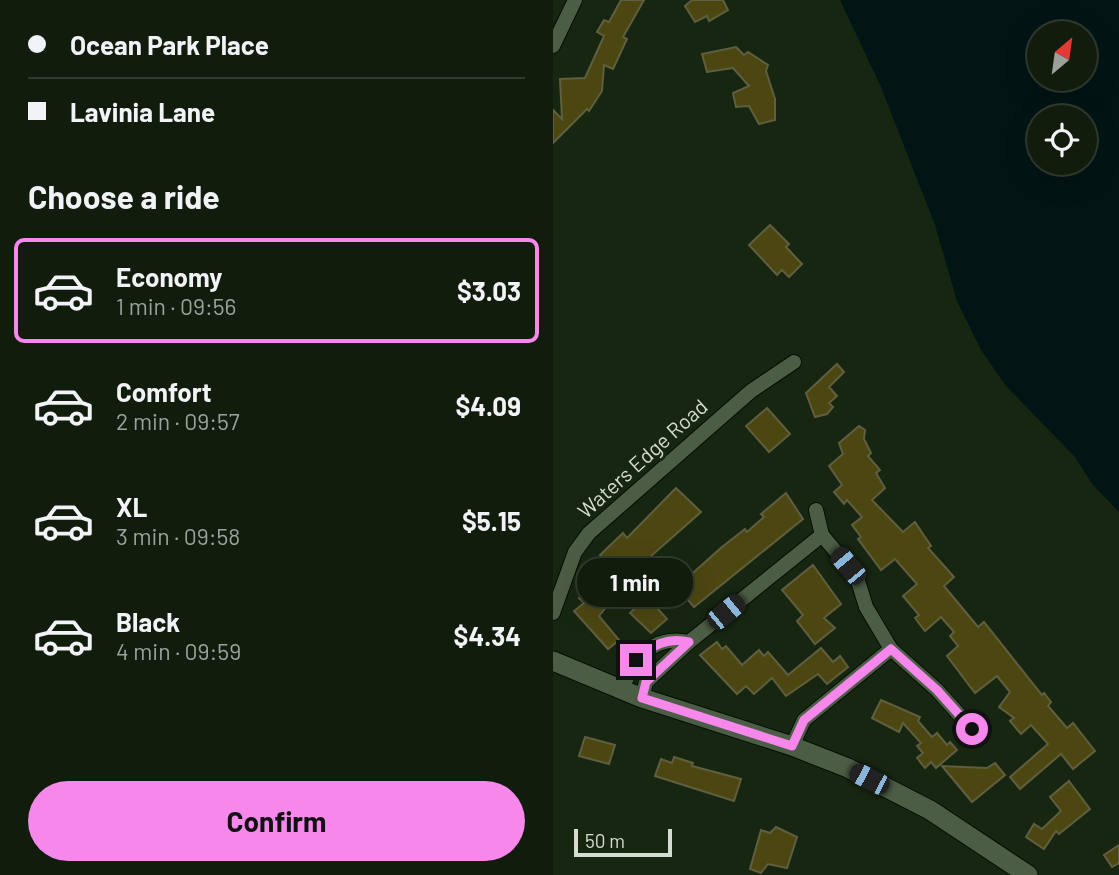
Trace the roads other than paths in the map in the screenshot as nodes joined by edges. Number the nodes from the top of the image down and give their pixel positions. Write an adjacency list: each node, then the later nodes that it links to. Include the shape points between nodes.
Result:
1 (575, 0): 2 (street)
2 (553, 46)
3 (793, 362): 6 (street, Waters Edge Road, via 751,391 589,533 575,552)
4 (816, 510): 5 (street)
5 (822, 535): 7 (street); 8 (street, via 852,569 866,607)
6 (553, 612)
7 (689, 642): 10 (street, via 677,639 647,649 629,669); 11 (street, via 646,682)
8 (891, 649): 12 (street); 13 (street, via 804,720)
9 (553, 661): 10 (main road)
10 (622, 690): 11 (main road)
11 (642, 698): 13 (main road)
12 (972, 729)
13 (792, 746): 14 (main road, via 848,768 930,810)
14 (1028, 875)

